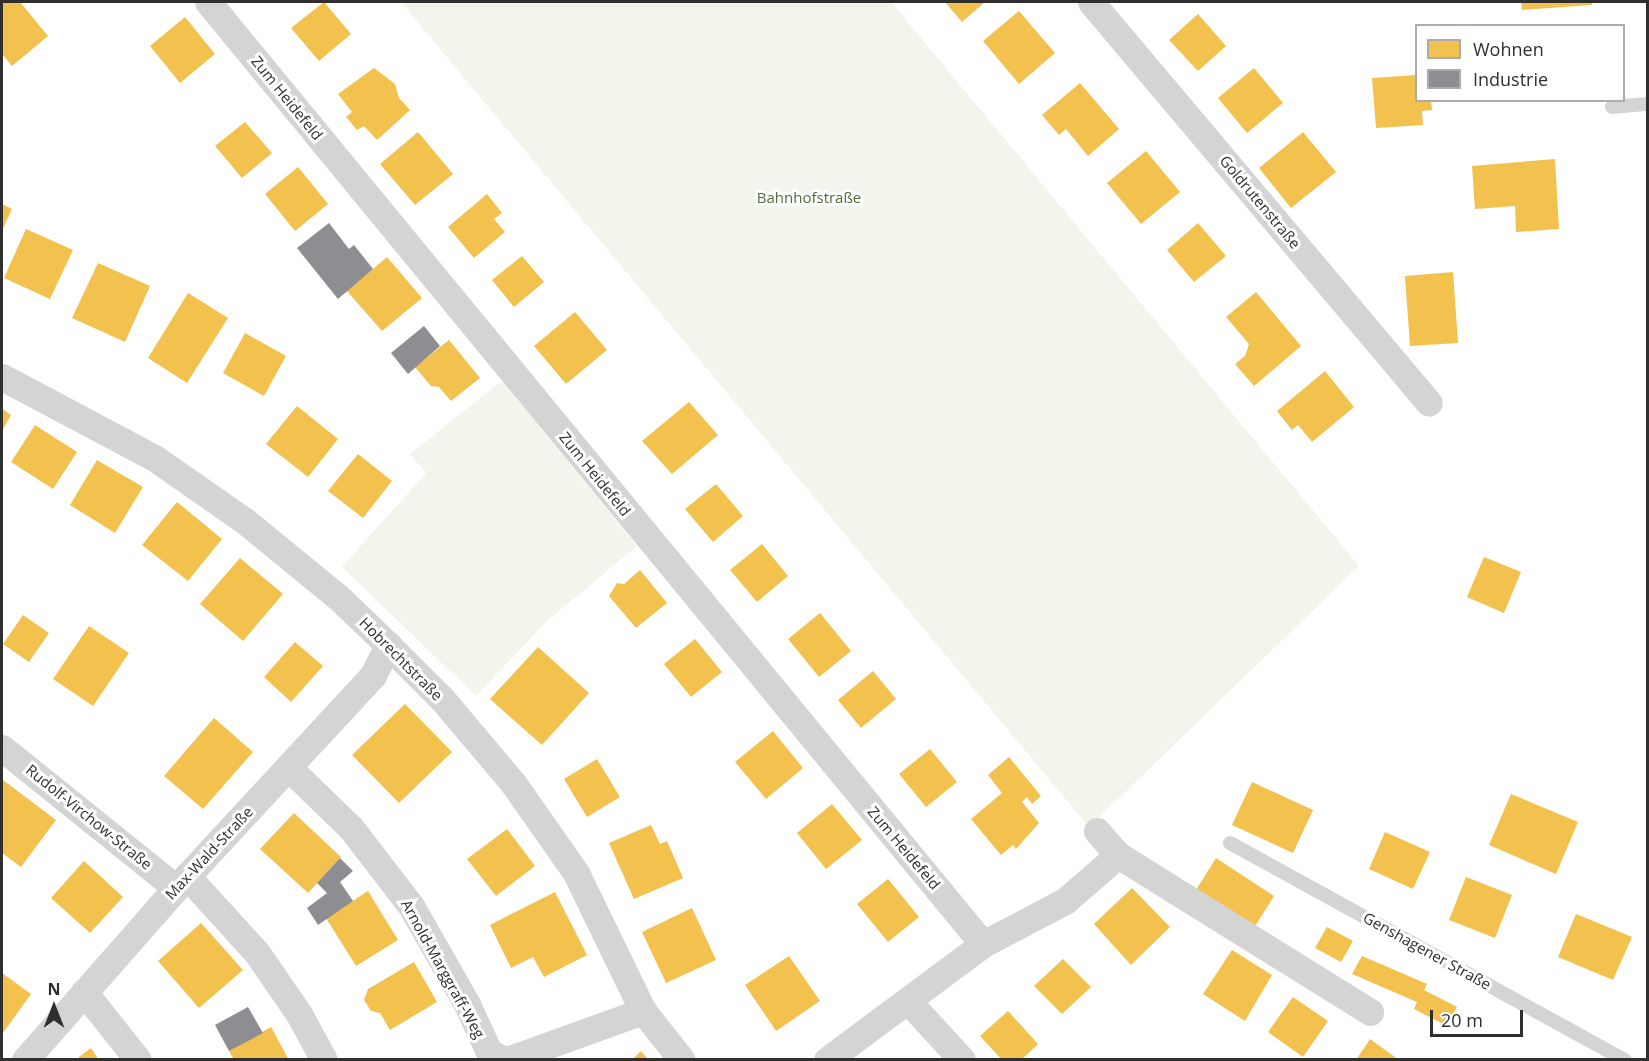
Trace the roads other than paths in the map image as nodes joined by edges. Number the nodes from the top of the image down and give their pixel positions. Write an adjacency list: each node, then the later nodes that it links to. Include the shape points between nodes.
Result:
1 (208, 2): 14 (street, Zum Heidefeld)
2 (1091, 2): 6 (street, Goldrutenstraße)
3 (1647, 104): 4 (lane)
4 (1612, 108)
5 (2, 376): 7 (street, Hobrechtstraße, via 156,459 245,521 338,597)
6 (1428, 403)
7 (388, 645): 9 (street, Max-Wald-Straße, via 372,675); 17 (street, Hobrechtstraße, via 443,700 513,783 576,873)
8 (2, 748): 13 (street, Rudolf-Virchow-Straße)
9 (289, 768): 13 (street, Max-Wald-Straße); 22 (street, Arnold-Marggraff-Weg, via 351,828 411,906 489,1052)
10 (1097, 831): 12 (street)
11 (1230, 843): 26 (lane, Genshagener Straße)
12 (1118, 855): 14 (street, via 1065,901); 18 (street)
13 (181, 882): 15 (street, Max-Wald-Straße); 21 (street, Rudolf-Virchow-Straße, via 257,953)
14 (983, 944): 16 (street)
15 (84, 992): 19 (street, Max-Wald-Straße); 20 (street)
16 (908, 1001): 24 (street); 25 (street)
17 (643, 1011): 22 (street, Arnold-Marggraff-Weg); 23 (street, Hobrechtstraße)
18 (1370, 1012)
19 (25, 1059)
20 (138, 1059)
21 (324, 1059)
22 (505, 1059)
23 (682, 1059)
24 (827, 1059)
25 (962, 1059)
26 (1625, 1059)

